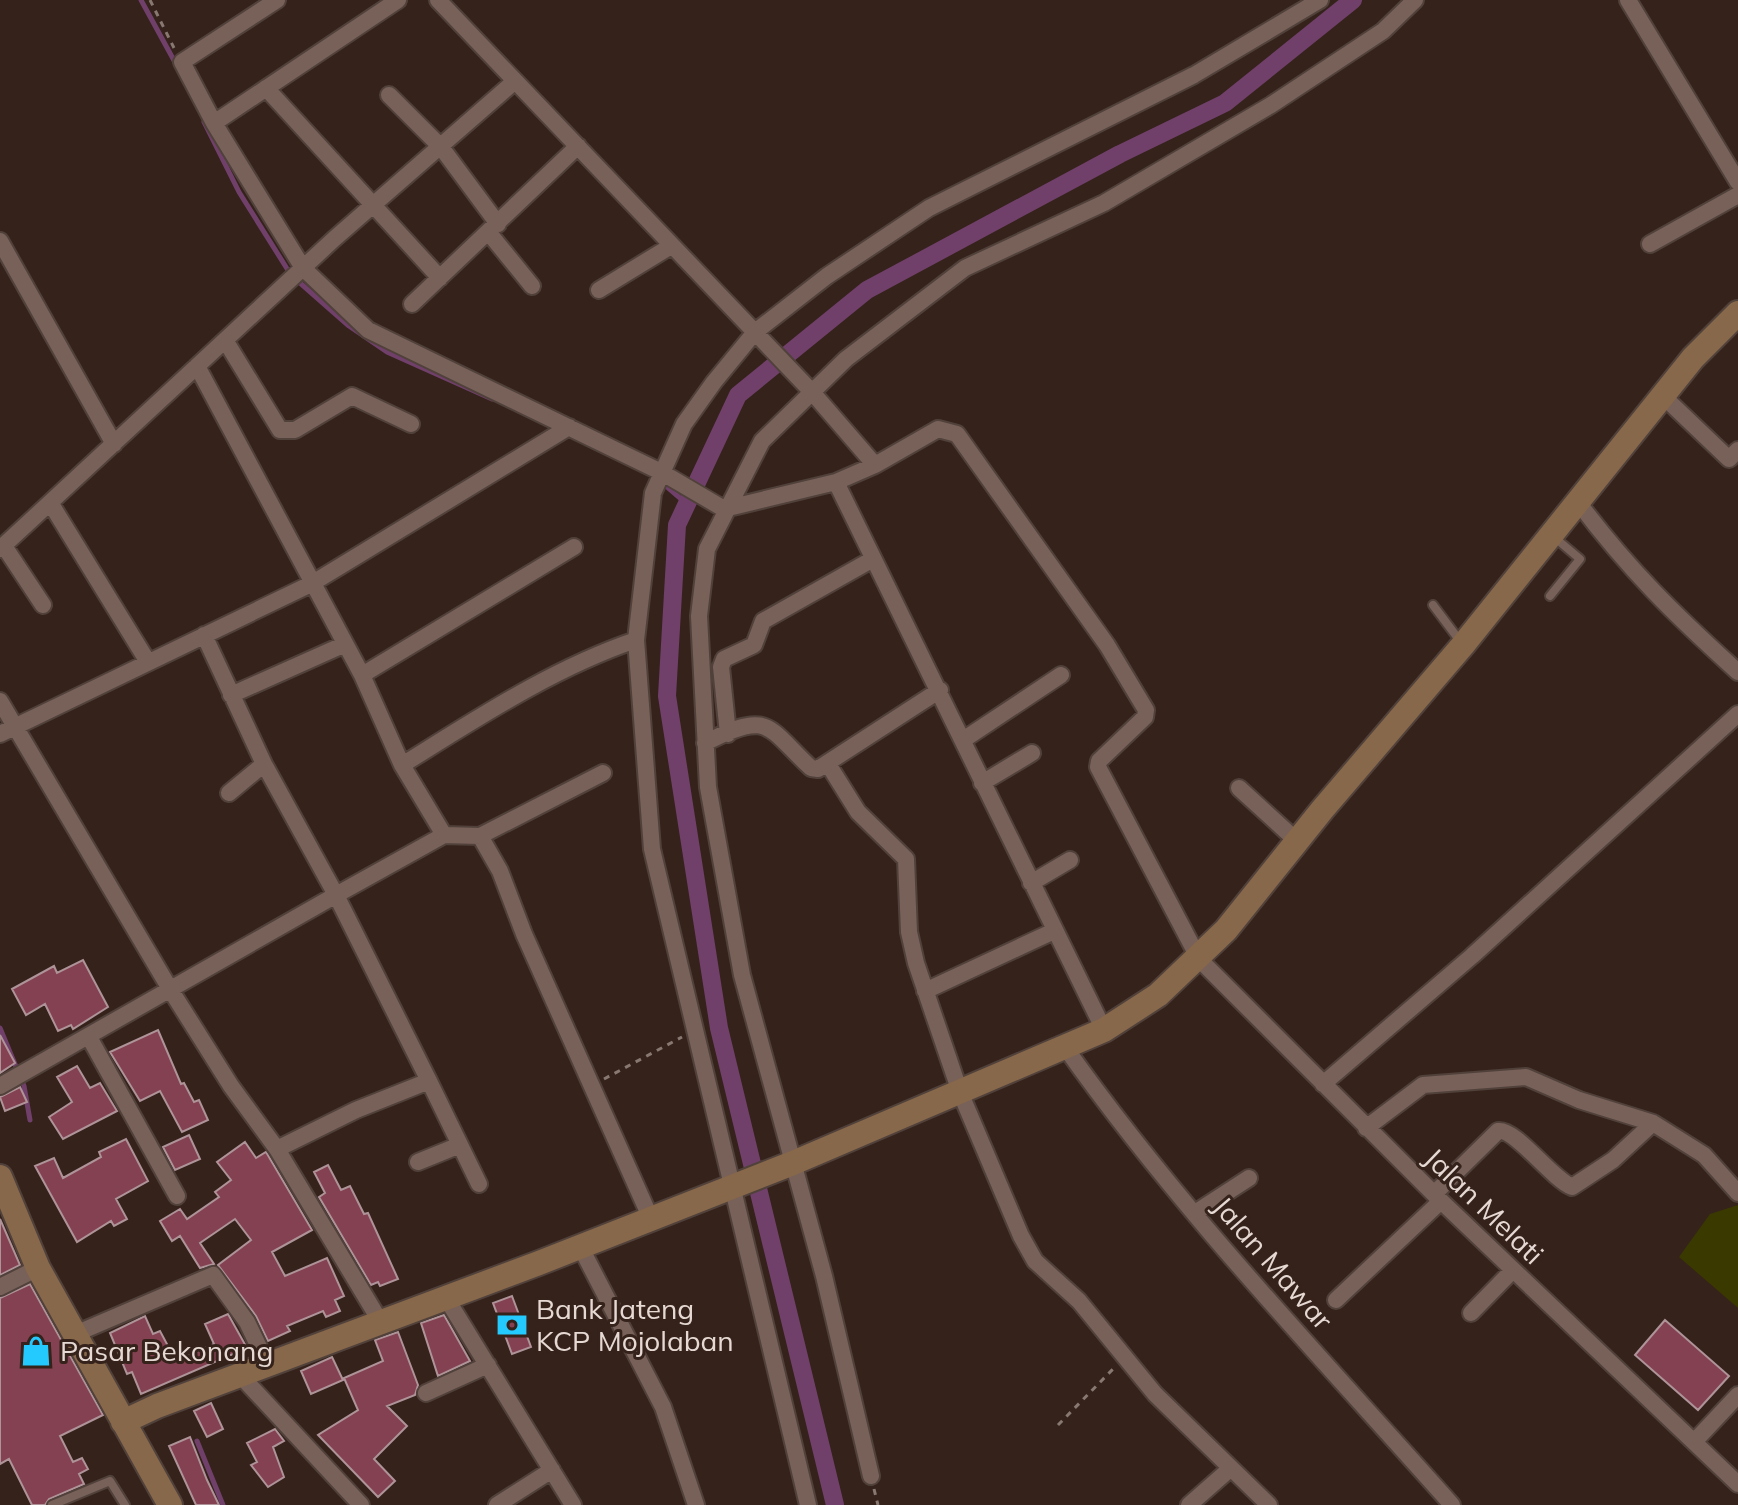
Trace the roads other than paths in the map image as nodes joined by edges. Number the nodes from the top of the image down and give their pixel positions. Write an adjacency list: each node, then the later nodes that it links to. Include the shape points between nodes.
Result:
1 (277, 0): 10 (street, via 182,62)
2 (398, 0): 8 (street)
3 (438, 0): 7 (street)
4 (1320, 0): 26 (street, via 1194,75 929,208 827,276)
5 (1415, 0): 29 (street, via 1383,31 1271,105 1104,203 965,268)
6 (1628, 0): 13 (street)
7 (515, 81): 11 (street); 12 (street)
8 (266, 88): 10 (street); 15 (street)
9 (389, 95): 12 (street)
10 (214, 123): 20 (street)
11 (578, 146): 16 (street); 19 (street)
12 (441, 147): 15 (street); 16 (street)
13 (1738, 182)
14 (1738, 195): 18 (street)
15 (372, 207): 20 (street); 21 (street)
16 (494, 229): 21 (street); 22 (street)
17 (0, 241): 33 (street)
18 (1650, 244)
19 (671, 246): 23 (street); 26 (street)
20 (296, 274): 27 (street); 32 (street, via 380,337)
21 (440, 278): 24 (street)
22 (532, 286)
23 (599, 290)
24 (412, 304)
25 (1738, 313): 30 (main road)
26 (758, 335): 29 (street); 36 (street, via 684,424)
27 (225, 340): 28 (street); 31 (street, via 280,430 295,430 352,396)
28 (197, 366): 33 (street); 45 (street)
29 (807, 388): 35 (street); 40 (street, via 762,441)
30 (1663, 396): 34 (street); 38 (main road)
31 (411, 424)
32 (569, 427): 36 (street); 45 (street)
33 (114, 444): 39 (street)
34 (1735, 459)
35 (875, 465): 37 (street); 81 (street, Jalan Melati, via 938,429 957,434 1107,645 1146,710 1098,767)
36 (664, 474): 40 (street); 50 (street, via 653,493)
37 (836, 482): 40 (street); 44 (street)
38 (1578, 502): 41 (main road); 54 (street, via 1652,593)
39 (51, 504): 43 (street); 53 (street)
40 (722, 508): 65 (street, via 707,549 699,616)
41 (1551, 535): 46 (lane, via 1580,559); 52 (main road)
42 (574, 547): 55 (street)
43 (2, 548): 47 (street)
44 (873, 559): 57 (street); 63 (street, via 763,621 754,645 724,659)
45 (311, 584): 49 (street); 51 (street)
46 (1550, 596)
47 (43, 605)
48 (1433, 605): 52 (lane)
49 (204, 635): 53 (street); 58 (street)
50 (636, 640): 69 (street, via 599,652); 100 (street, via 652,849)
51 (343, 645): 55 (street); 58 (street)
52 (1463, 645): 76 (main road)
53 (148, 662): 61 (street)
54 (1738, 672)
55 (362, 675): 69 (street)
56 (1061, 675): 64 (street)
57 (940, 690): 64 (street); 68 (street)
58 (231, 695): 67 (street)
59 (0, 701): 61 (street)
60 (1738, 714): 88 (street)
61 (17, 726): 62 (street); 82 (street)
62 (0, 734)
63 (728, 734): 65 (street); 68 (street, via 765,726 811,768)
64 (963, 740): 71 (street)
65 (705, 743): 96 (street, via 742,975)
66 (1032, 753): 71 (street)
67 (264, 764): 73 (street); 79 (street)
68 (828, 764): 83 (street, via 858,812 906,859 909,932)
69 (402, 765): 74 (street)
70 (603, 773): 75 (street)
71 (982, 783): 78 (street)
72 (1239, 788): 76 (street)
73 (229, 793)
74 (444, 835): 75 (street); 79 (street)
75 (480, 836): 105 (street)
76 (1298, 842): 81 (main road)
77 (1070, 860): 78 (street)
78 (1031, 883): 80 (street)
79 (336, 895): 82 (street); 87 (street)
80 (1054, 931): 83 (street); 84 (street)
81 (1199, 959): 84 (main road, via 1158,995); 88 (street, Jalan Melati)
82 (170, 989): 85 (street); 94 (street)
83 (925, 991): 90 (street)
84 (1104, 1030): 86 (main road)
85 (89, 1037): 89 (street); 102 (street)
86 (1065, 1047): 90 (main road); 104 (street, Jalan Mawar)
87 (429, 1081): 93 (street); 94 (street)
88 (1323, 1084): 92 (street, Jalan Melati)
89 (0, 1086)
90 (960, 1092): 96 (main road); 122 (street, via 1035,1261 1079,1301 1155,1394)
91 (1653, 1123): 92 (street, via 1518,1076 1423,1085); 101 (street, via 1704,1155); 103 (street, via 1613,1160 1572,1187 1509,1133 1498,1131)
92 (1366, 1128): 103 (street, Jalan Melati)
93 (460, 1145): 95 (street); 99 (street)
94 (277, 1149): 113 (street)
95 (418, 1162)
96 (789, 1164): 100 (main road); 124 (street, via 824,1276)
97 (0, 1177): 107 (main road)
98 (1249, 1178): 104 (street)
99 (479, 1184)
100 (739, 1184): 105 (main road); 133 (street)
101 (1738, 1193)
102 (177, 1196)
103 (1437, 1198): 108 (street, Jalan Melati); 111 (street)
104 (1195, 1213): 136 (street, Jalan Mawar)
105 (651, 1219): 106 (main road)
106 (580, 1246): 110 (main road); 132 (street, via 663,1407)
107 (38, 1268): 109 (street); 114 (main road)
108 (1513, 1270): 112 (street); 121 (street, Jalan Melati)
109 (0, 1287)
110 (445, 1296): 113 (main road); 116 (street)
111 (1336, 1300)
112 (1471, 1313)
113 (380, 1321): 115 (main road)
114 (75, 1334): 115 (street, via 213,1275 247,1322); 120 (main road)
115 (267, 1364): 117 (main road)
116 (488, 1365): 118 (street); 123 (street)
117 (239, 1374): 120 (main road); 129 (street)
118 (426, 1393)
119 (1738, 1395): 121 (street)
120 (123, 1422): 128 (main road)
121 (1694, 1442): 125 (street, Jalan Melati)
122 (1231, 1468): 134 (street); 135 (street)
123 (552, 1470): 130 (street); 131 (street)
124 (871, 1476)
125 (1738, 1484)
126 (52, 1505): 127 (lane, via 110,1481)
127 (125, 1505)
128 (170, 1505)
129 (361, 1505)
130 (497, 1505)
131 (573, 1505)
132 (696, 1505)
133 (808, 1505)
134 (1189, 1505)
135 (1269, 1505)
136 (1452, 1505)

